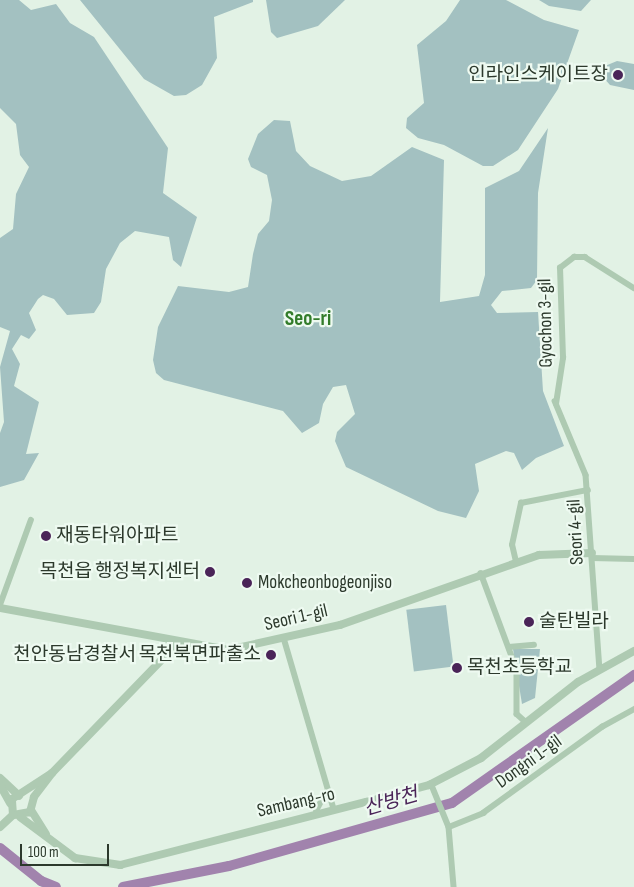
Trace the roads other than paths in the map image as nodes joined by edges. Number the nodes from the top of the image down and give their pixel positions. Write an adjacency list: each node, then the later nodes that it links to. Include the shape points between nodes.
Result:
1 (634, 288): 2 (street, Gyochon 3-gil, via 584,257 574,257 560,268 564,358)
2 (555, 402): 3 (street, Seori 4-gil, via 586,475)
3 (588, 490): 5 (street, Seori 4-gil); 7 (street, via 521,503 512,545)
4 (31, 520): 9 (street)
5 (592, 556): 6 (street, Seori 1-gil); 7 (street, Seori 1-gil, via 555,553); 15 (street, Seori 4-gil)
6 (634, 559)
7 (516, 562): 8 (street, Seori 1-gil)
8 (481, 573): 10 (street, Seori 1-gil, via 340,625); 13 (street)
9 (0, 607): 12 (street, Seori 1-gil)
10 (284, 638): 12 (street, Seori 1-gil, via 228,650); 24 (street)
11 (530, 642): 13 (street)
12 (177, 644): 20 (street)
13 (509, 647): 19 (street, via 516,670 517,714)
14 (634, 651): 15 (street, Sambang-ro)
15 (600, 668): 19 (street, Sambang-ro)
16 (634, 709): 17 (street, Dongni 1-gil)
17 (623, 715): 18 (street); 32 (street, Dongni 1-gil, via 484,813)
18 (634, 715)
19 (527, 723): 22 (street, Sambang-ro, via 481,758)
20 (52, 773): 25 (street); 27 (street)
21 (0, 778): 25 (street)
22 (431, 783): 28 (street, Sambang-ro); 32 (street)
23 (0, 786): 26 (street)
24 (326, 792): 28 (street); 29 (street)
25 (21, 796): 26 (street); 27 (street, Sambang-ro)
26 (10, 803): 30 (street)
27 (31, 808): 30 (street); 33 (street, Sambang-ro)
28 (334, 809): 29 (street, Sambang-ro)
29 (316, 812): 33 (street, Sambang-ro, via 120,865 75,858)
30 (17, 816): 31 (street); 33 (street, Sambang-ro)
31 (3, 825)
32 (449, 827): 34 (street)
33 (51, 842)
34 (454, 887)

